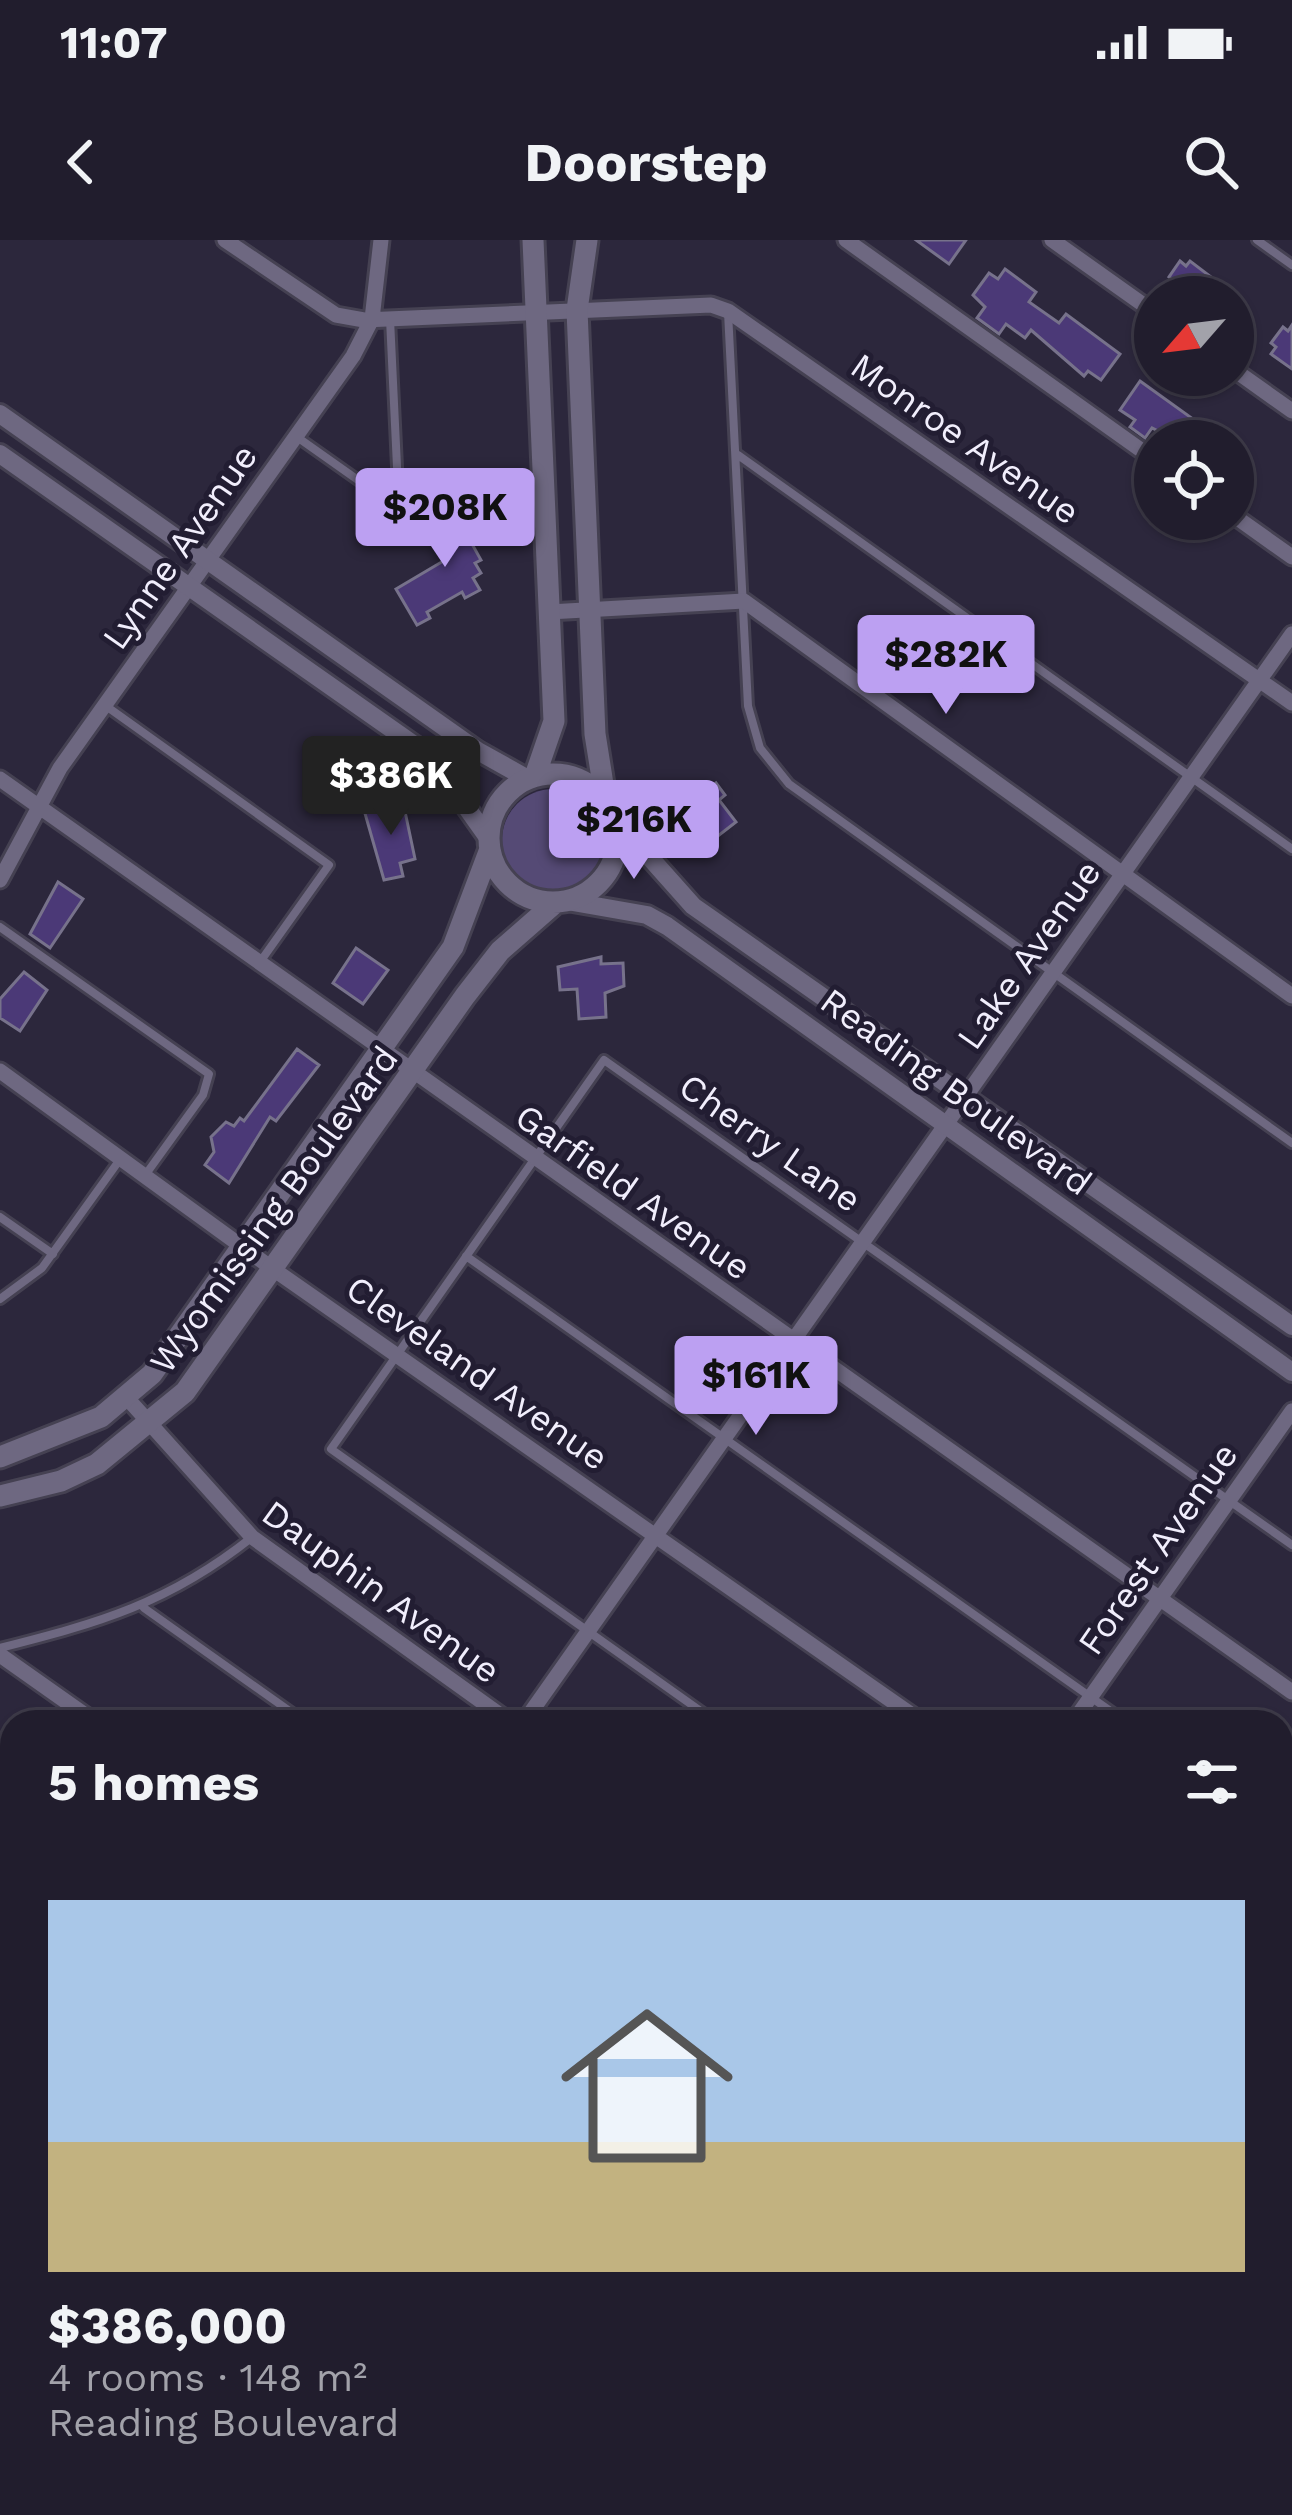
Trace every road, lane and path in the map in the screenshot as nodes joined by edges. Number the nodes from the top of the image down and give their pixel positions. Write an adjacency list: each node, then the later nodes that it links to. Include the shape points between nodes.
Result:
1 (225, 240): 13 (street, via 336,315)
2 (381, 240): 13 (street, Lynne Avenue)
3 (533, 240): 12 (main road)
4 (587, 240): 10 (main road)
5 (846, 240): 18 (street)
6 (1052, 240): 9 (street)
7 (1258, 240): 8 (lane)
8 (1292, 265)
9 (1134, 299)
10 (577, 310): 11 (street); 12 (street); 26 (main road)
11 (728, 310): 20 (lane); 29 (street, Monroe Avenue)
12 (538, 314): 13 (street); 27 (main road)
13 (381, 318): 17 (street, Lynne Avenue); 17 (lane, via 399,509)
14 (1254, 384): 15 (street)
15 (1292, 411)
16 (0, 414): 22 (street)
17 (296, 436): 22 (street, Lynne Avenue)
18 (1134, 445)
19 (0, 454): 24 (street)
20 (736, 454): 25 (lane); 32 (lane)
21 (1254, 530): 23 (street)
22 (208, 557): 24 (street, Lynne Avenue); 33 (street, via 478,752)
23 (1292, 557)
24 (187, 586): 31 (street, Lynne Avenue); 37 (street, via 430,755)
25 (744, 601): 26 (street); 39 (street); 44 (lane, via 751,724 779,774)
26 (591, 611): 27 (street); 36 (main road, via 595,734)
27 (549, 612): 33 (main road, via 554,721)
28 (1292, 634): 29 (street, Lake Avenue)
29 (1259, 680): 30 (street, Monroe Avenue); 32 (street, Lake Avenue)
30 (1292, 704)
31 (105, 706): 35 (street, Lynne Avenue); 43 (lane, via 329,865)
32 (1191, 777): 38 (lane); 39 (street, Lake Avenue)
33 (532, 778): 36 (main road, via 579,780); 37 (main road, via 497,806)
34 (0, 779): 35 (street, Garfield Avenue)
35 (38, 806): 40 (street, Lynne Avenue); 43 (street, Garfield Avenue)
36 (609, 809): 41 (main road, via 616,846 609,868 595,887); 49 (street, Reading Boulevard, via 693,906)
37 (489, 844): 41 (main road, via 513,888); 46 (main road, Wyomissing Boulevard, via 453,946)
38 (1292, 848)
39 (1122, 874): 44 (street, Lake Avenue); 45 (street)
40 (0, 880)
41 (561, 901): 48 (main road, Wyomissing Boulevard, via 500,951); 50 (street, Reading Boulevard, via 647,915 667,926)
42 (0, 926): 54 (lane, via 208,1074 203,1095)
43 (260, 964): 46 (street, Garfield Avenue)
44 (1053, 974): 49 (street, Lake Avenue); 51 (lane)
45 (1292, 996)
46 (378, 1049): 48 (street, Garfield Avenue); 57 (main road, Wyomissing Boulevard)
47 (0, 1071): 52 (street, Cleveland Avenue)
48 (414, 1074): 53 (street, Garfield Avenue); 60 (main road, Wyomissing Boulevard)
49 (967, 1097): 50 (street, Lake Avenue); 62 (street, Reading Boulevard)
50 (947, 1125): 56 (street, Lake Avenue); 65 (street, Reading Boulevard)
51 (1292, 1143)
52 (122, 1157): 54 (street, Cleveland Avenue); 58 (lane)
53 (534, 1160): 56 (lane, Cherry Lane, via 604,1060); 59 (lane, Cherry Lane); 63 (street, Garfield Avenue)
54 (146, 1174): 57 (street, Cleveland Avenue)
55 (0, 1217): 58 (lane)
56 (862, 1242): 63 (street, Lake Avenue); 72 (lane, Cherry Lane)
57 (242, 1246): 60 (street, Cleveland Avenue); 66 (main road, Wyomissing Boulevard)
58 (53, 1254): 61 (lane)
59 (466, 1256): 64 (lane, Cherry Lane); 69 (lane)
60 (273, 1269): 64 (street, Cleveland Avenue); 68 (main road, Wyomissing Boulevard, via 185,1392)
61 (0, 1299)
62 (1292, 1327)
63 (792, 1341): 69 (street, Lake Avenue); 76 (street, Garfield Avenue)
64 (398, 1352): 73 (street, Cleveland Avenue); 78 (lane, Cherry Lane, via 331,1449)
65 (1292, 1372)
66 (127, 1398): 68 (street, Dauphin Avenue); 70 (main road, Wyomissing Boulevard, via 77,1430)
67 (1292, 1411): 72 (street, Forest Avenue)
68 (150, 1425): 71 (main road, Wyomissing Boulevard, via 97,1464); 74 (street, Dauphin Avenue)
69 (725, 1438): 73 (street, Lake Avenue); 81 (lane)
70 (0, 1457)
71 (0, 1496)
72 (1229, 1501): 75 (lane, Cherry Lane); 76 (street, Forest Avenue)
73 (656, 1534): 78 (street, Lake Avenue); 87 (street, Cleveland Avenue)
74 (252, 1538): 77 (lane); 84 (street, Dauphin Avenue)
75 (1292, 1545)
76 (1160, 1598): 80 (street, Garfield Avenue); 81 (street, Forest Avenue)
77 (143, 1607): 79 (lane); 83 (lane)
78 (588, 1632): 85 (street, Lake Avenue); 86 (lane)
79 (0, 1652): 82 (street)
80 (1292, 1692)
81 (1090, 1697): 88 (street, Forest Avenue); 89 (lane)
82 (79, 1710)
83 (288, 1710)
84 (493, 1710)
85 (533, 1710)
86 (699, 1710)
87 (905, 1710)
88 (1081, 1710)
89 (1109, 1710)

